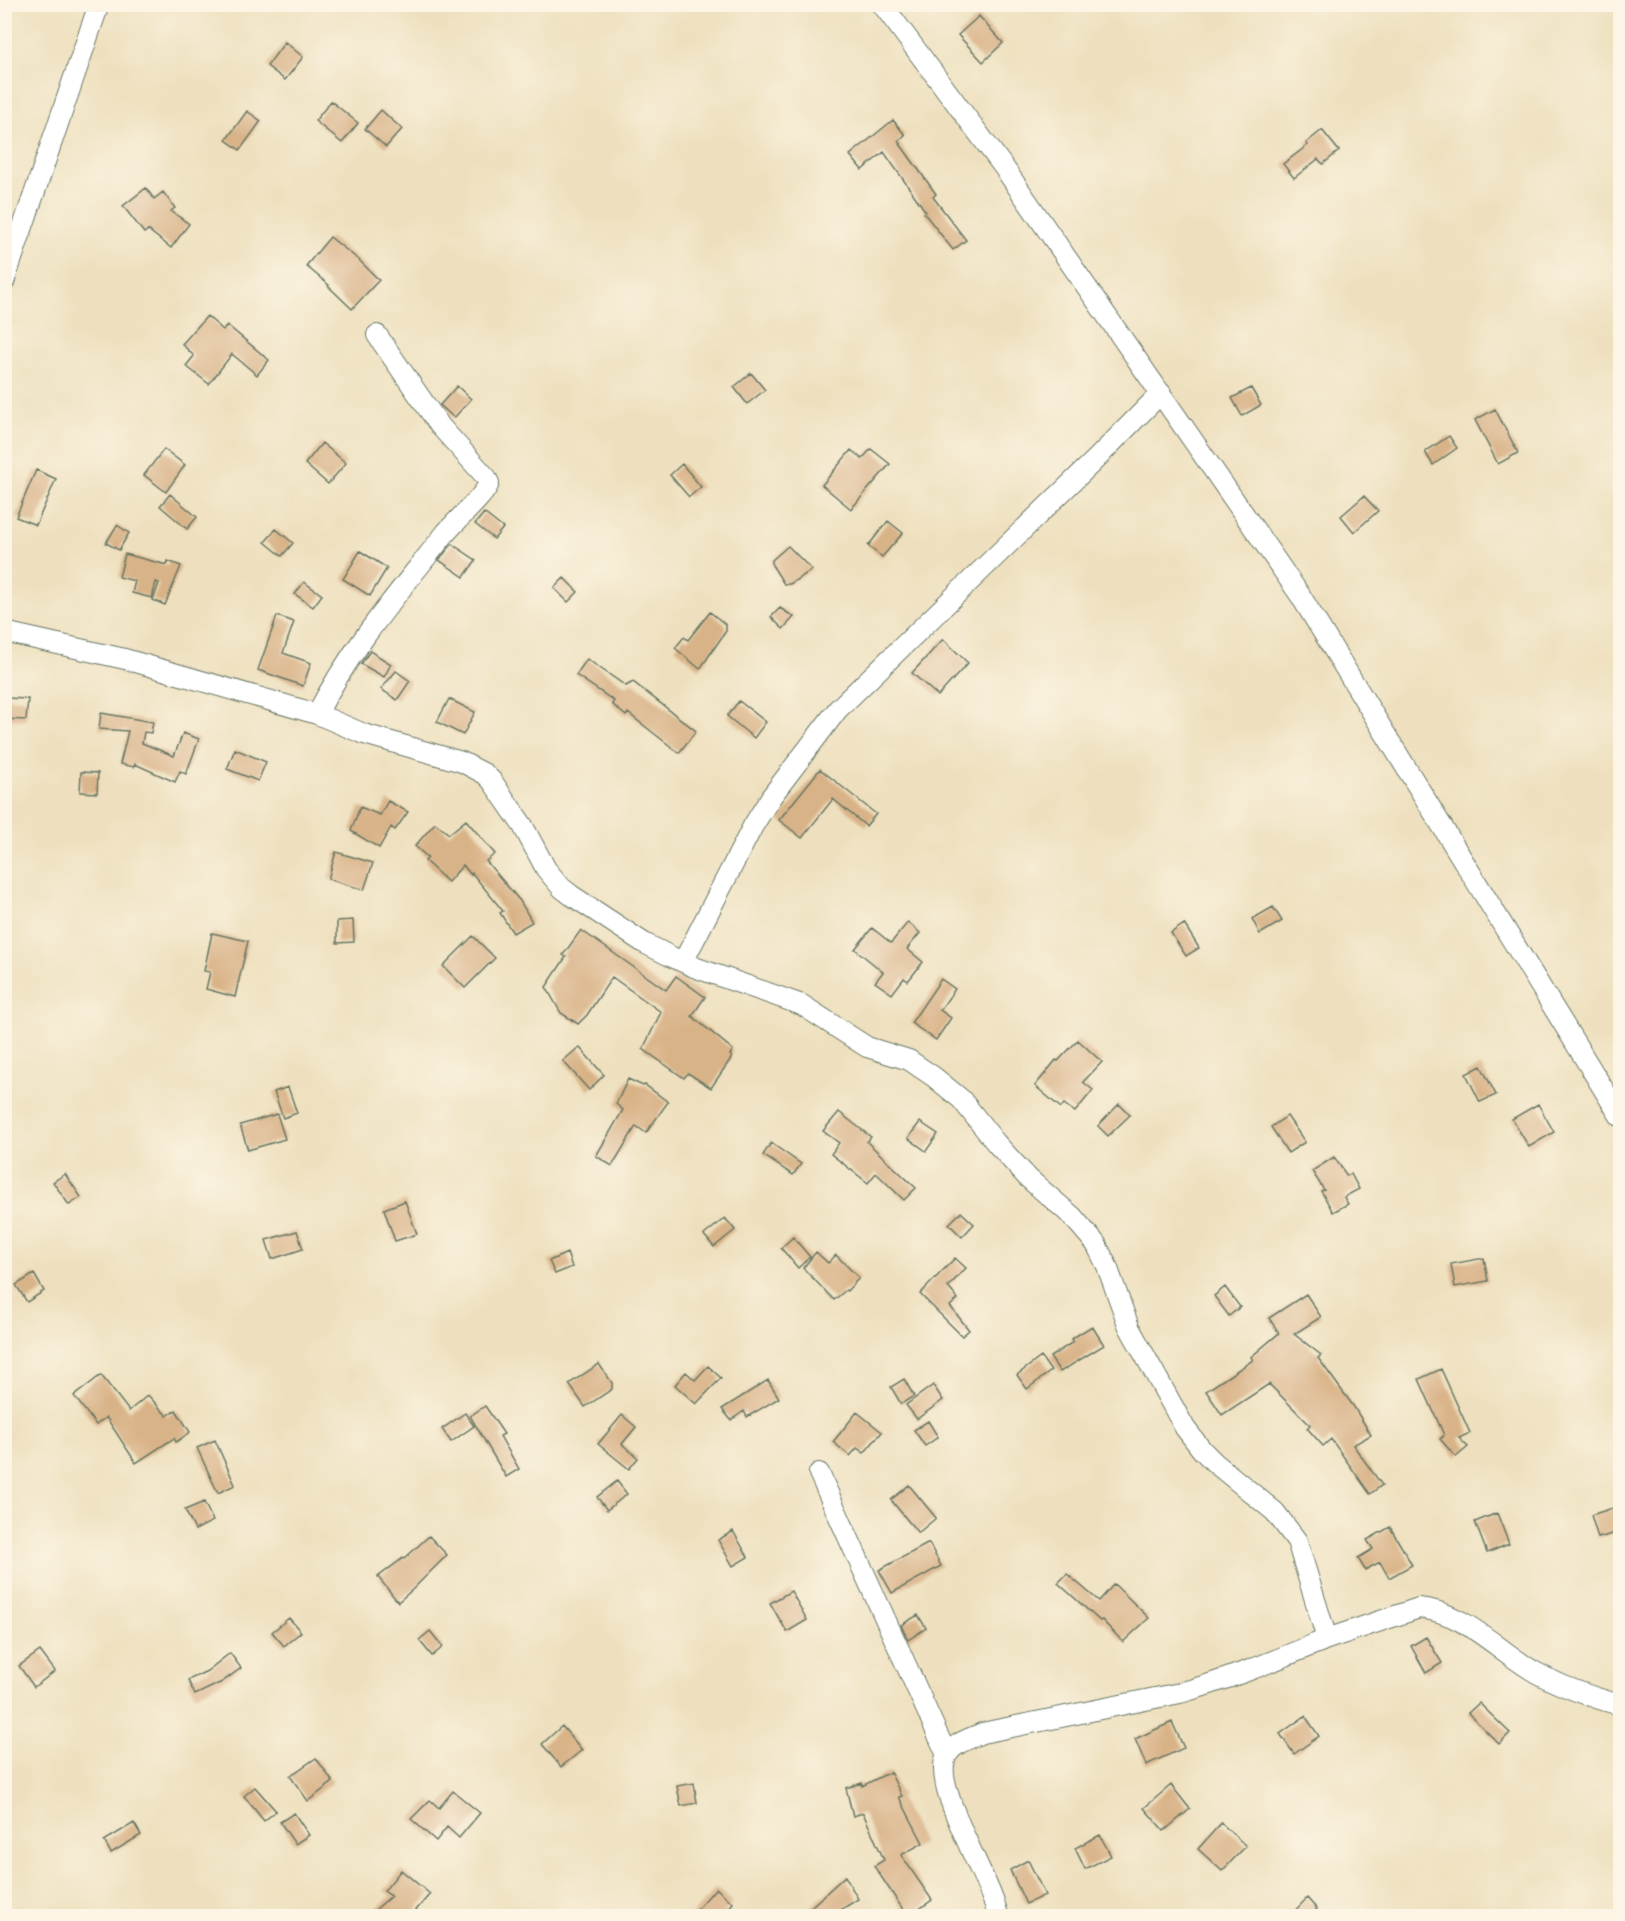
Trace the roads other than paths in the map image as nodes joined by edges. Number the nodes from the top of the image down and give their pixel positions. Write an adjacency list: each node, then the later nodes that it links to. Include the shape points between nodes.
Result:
1 (99, 4): 3 (street)
2 (882, 4): 5 (street, via 1005,169)
3 (4, 282)
4 (377, 335): 7 (street, via 440,426 486,477 489,486 446,533 347,661)
5 (1161, 393): 8 (street, via 838,709 753,826); 9 (street, via 1300,595)
6 (4, 632): 7 (street, via 124,659)
7 (317, 714): 8 (street, via 364,734 462,762 485,774 562,888 644,943)
8 (683, 962): 11 (street, via 802,1005 867,1047 916,1064 961,1099 1012,1161 1072,1216 1096,1244 1129,1327 1185,1428 1202,1450 1275,1512 1291,1531)
9 (1620, 1116)
10 (819, 1473): 13 (street)
11 (1327, 1639): 12 (street, via 1426,1609 1469,1625 1555,1682); 13 (street, via 1247,1672 1190,1690 982,1733 961,1742)
12 (1620, 1705)
13 (947, 1755): 14 (street, via 945,1785)
14 (998, 1917)

